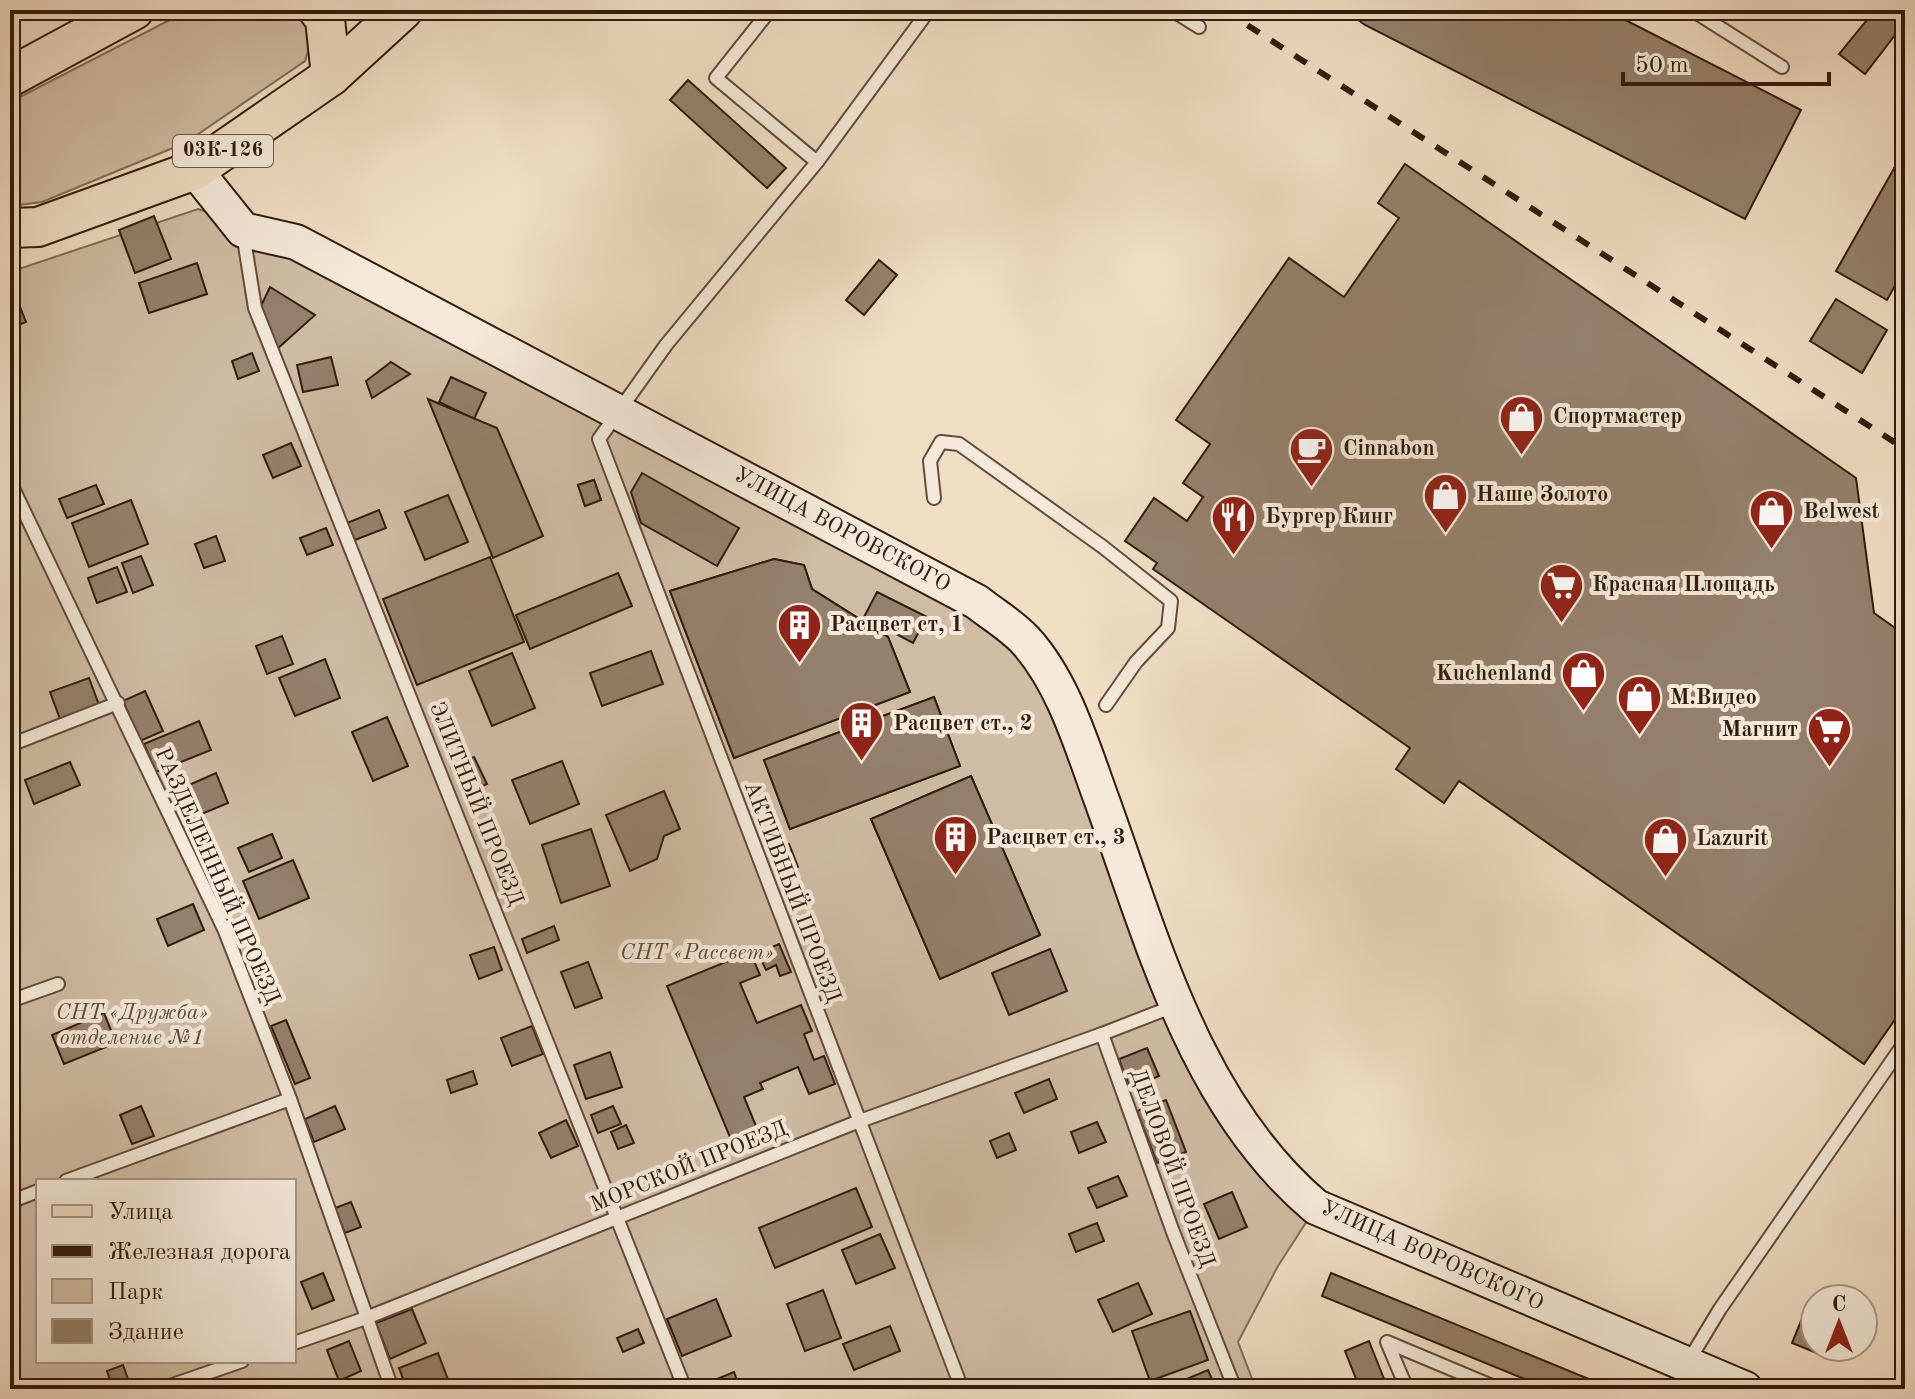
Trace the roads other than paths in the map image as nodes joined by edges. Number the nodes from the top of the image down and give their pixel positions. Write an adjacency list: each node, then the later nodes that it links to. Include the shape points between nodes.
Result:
1 (134, 10): 11 (main road)
2 (318, 10): 10 (main road, via 325,19)
3 (403, 10): 10 (main road, 03К-126)
4 (770, 10): 12 (lane, via 716,78)
5 (929, 10): 12 (lane)
6 (1172, 10): 8 (lane)
7 (1692, 10): 9 (lane)
8 (1199, 27)
9 (1782, 67)
10 (331, 76): 13 (main road, 03К-126)
11 (10, 77)
12 (817, 162): 16 (lane, via 666,345)
13 (195, 170): 14 (main road, 03К-126, via 38,227); 15 (street)
14 (10, 228)
15 (243, 230): 16 (street, УЛИЦА ВОРОВСКОГО, via 296,242); 34 (lane, ЭЛИТНЫЙ ПРОЕЗД, via 255,308)
16 (619, 411): 26 (street, УЛИЦА ВОРОВСКОГО, via 977,602 1025,640 1074,724); 30 (lane, АКТИВНЫЙ ПРОЕЗД, via 599,439)
17 (10, 482): 19 (lane, РАЗДЕЛЕННЫЙ ПРОЕЗД)
18 (934, 498): 22 (lane, via 930,461 941,442 959,444 1171,601 1168,628)
19 (23, 512): 20 (lane); 21 (lane, РАЗДЕЛЕННЫЙ ПРОЕЗД)
20 (10, 517)
21 (118, 703): 23 (lane); 29 (lane, РАЗДЕЛЕННЫЙ ПРОЕЗД, via 225,931)
22 (1106, 705)
23 (10, 745)
24 (58, 984): 25 (lane)
25 (10, 1001)
26 (1177, 1006): 27 (lane); 38 (street, УЛИЦА ВОРОВСКОГО, via 1257,1150 1316,1207)
27 (1102, 1034): 30 (lane, МОРСКОЙ ПРОЕЗД); 43 (lane, ДЕЛОВОЙ ПРОЕЗД)
28 (1905, 1042): 38 (lane)
29 (290, 1099): 31 (lane); 35 (lane, РАЗДЕЛЕННЫЙ ПРОЕЗД)
30 (857, 1122): 34 (lane, МОРСКОЙ ПРОЕЗД); 42 (lane, АКТИВНЫЙ ПРОЕЗД)
31 (71, 1179)
32 (36, 1192): 33 (lane)
33 (10, 1202)
34 (619, 1216): 35 (lane, МОРСКОЙ ПРОЕЗД); 41 (lane, ЭЛИТНЫЙ ПРОЕЗД)
35 (366, 1318): 36 (lane, МОРСКОЙ ПРОЕЗД); 40 (lane, РАЗДЕЛЕННЫЙ ПРОЕЗД)
36 (296, 1342)
37 (236, 1363): 39 (lane)
38 (1686, 1365): 46 (street, УЛИЦА ВОРОВСКОГО)
39 (161, 1389)
40 (392, 1389)
41 (685, 1389)
42 (962, 1389)
43 (1235, 1389)
44 (1407, 1389): 45 (lane, via 1387,1342)
45 (1499, 1389)
46 (1745, 1389)

